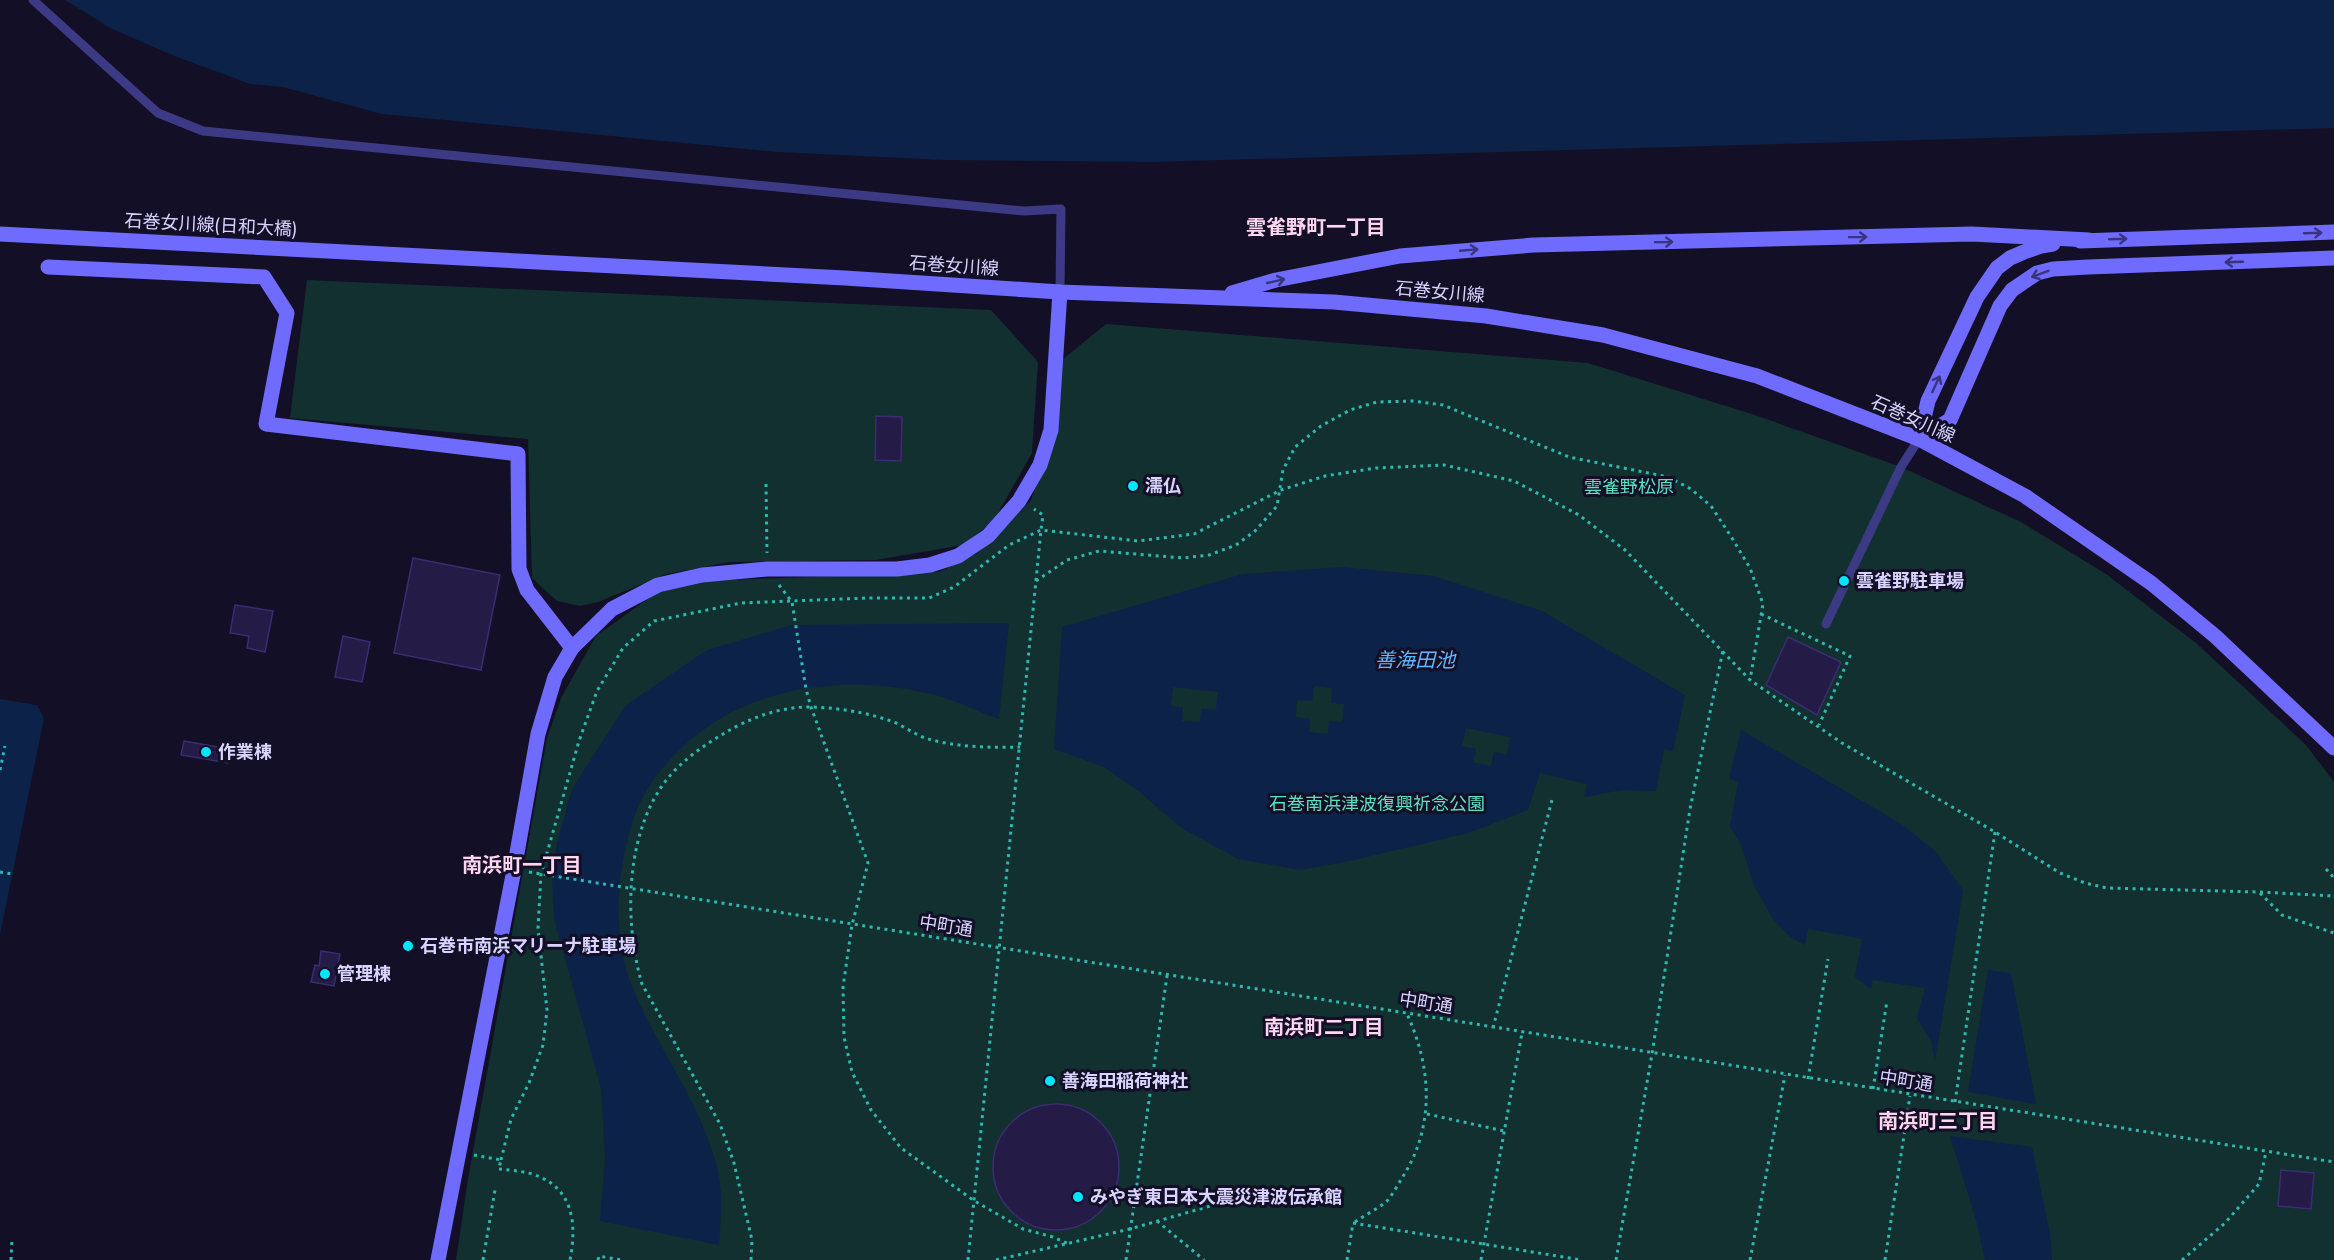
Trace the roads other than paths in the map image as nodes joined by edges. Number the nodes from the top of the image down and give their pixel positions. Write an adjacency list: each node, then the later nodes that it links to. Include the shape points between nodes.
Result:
1 (33, 0): 8 (lane, via 158,113 203,131 1012,210 1061,209)
2 (2334, 232): 4 (street, one-way to 2)
3 (0, 234): 5 (street, 石巻女川線(日和大橋))
4 (2089, 240): 9 (street, one-way to 4, via 1276,280 1400,256 1534,245 1972,234); 10 (street, one-way to 4, via 1928,401 1977,297 1997,268 2010,258 2041,246)
5 (420, 255): 8 (street, 石巻女川線)
6 (2334, 258): 10 (street, one-way to 10, via 2088,267 2037,273 2012,290 2000,306 1950,420)
7 (48, 267): 12 (street, via 264,277 287,313 266,423 518,454 519,569 527,590)
8 (1060, 292): 9 (street, 石巻女川線); 12 (street, via 1051,430 1040,465 1019,501 988,536 958,556 930,565 897,569 767,569 702,574 658,585 612,609)
9 (1220, 296): 10 (street, 石巻女川線, via 1486,316 1604,335 1757,376)
10 (1919, 440): 11 (lane, via 1901,467); 13 (street, 石巻女川線, via 2025,496 2151,583 2215,636)
11 (1826, 624)
12 (572, 648): 14 (street, via 555,677 538,734)
13 (2334, 748)
14 (438, 1260)

